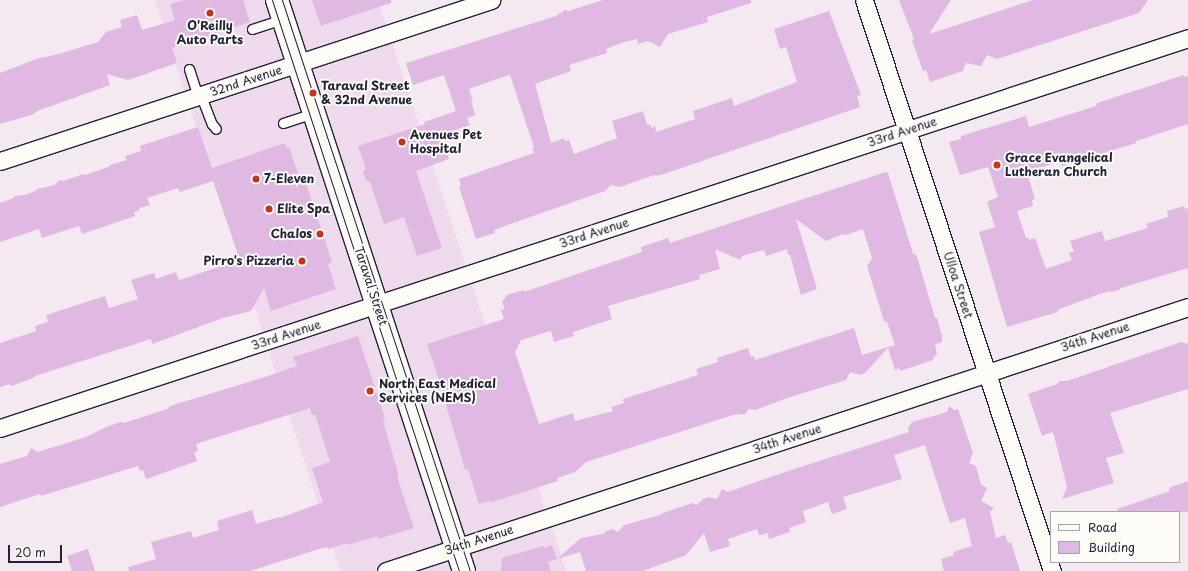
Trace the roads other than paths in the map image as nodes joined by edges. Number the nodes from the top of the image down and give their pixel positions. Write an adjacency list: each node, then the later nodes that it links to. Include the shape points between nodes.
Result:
1 (491, 0): 6 (street, 32nd Avenue)
2 (864, 0): 12 (street, Ulloa Street)
3 (280, 9): 4 (lane); 6 (street, Taraval Street)
4 (252, 29)
5 (1188, 38): 12 (street, 33rd Avenue)
6 (298, 64): 8 (street, 32nd Avenue); 9 (street, Taraval Street)
7 (189, 69): 8 (lane)
8 (200, 96): 11 (lane); 13 (street, 32nd Avenue)
9 (314, 113): 10 (lane); 14 (street, Taraval Street)
10 (283, 124)
11 (216, 129)
12 (907, 131): 14 (street, 33rd Avenue); 16 (street, Ulloa Street)
13 (0, 161)
14 (377, 305): 17 (street, 33rd Avenue); 18 (street, Taraval Street)
15 (1188, 307): 16 (street, 34th Avenue)
16 (987, 373): 18 (street, 34th Avenue); 21 (street, Ulloa Street)
17 (0, 428)
18 (457, 548): 19 (street, 34th Avenue); 20 (street, Taraval Street)
19 (386, 571)
20 (464, 571)
21 (1052, 571)

